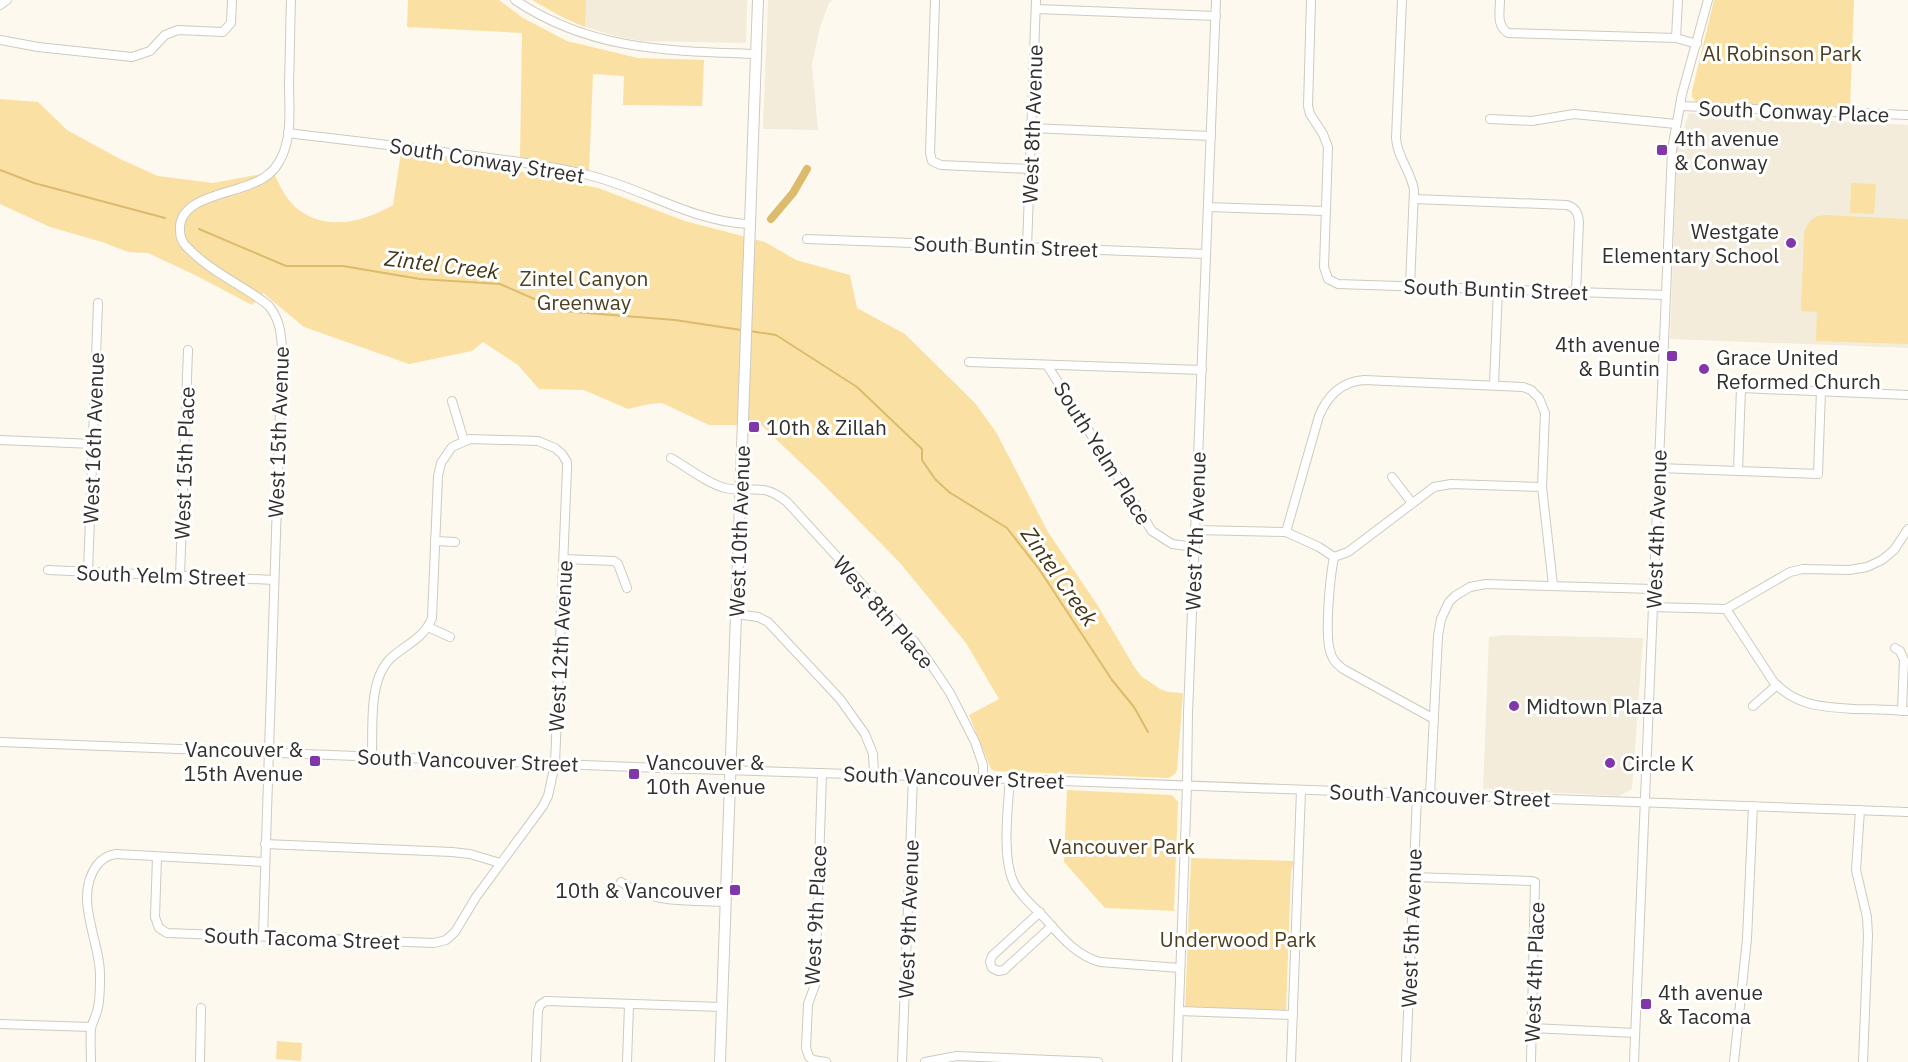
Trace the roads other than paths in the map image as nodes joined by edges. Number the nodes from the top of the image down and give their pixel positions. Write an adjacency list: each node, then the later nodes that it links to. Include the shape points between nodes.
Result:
1 (8, 0): 14 (street)
2 (232, 0): 17 (street, via 232,18 226,29 218,33 171,32 150,51 132,57)
3 (291, 0): 25 (street, West 15th Avenue)
4 (515, 0): 19 (street, via 572,31 621,44)
5 (758, 0): 19 (main road, West 10th Avenue)
6 (935, 0): 27 (street, via 932,161 941,165)
7 (1216, 0): 15 (street, West 7th Avenue)
8 (1311, 0): 30 (street, via 1307,98 1310,114 1328,147)
9 (1402, 0): 28 (street, via 1396,138 1413,183)
10 (1500, 0): 16 (street, via 1503,30 1514,34)
11 (1678, 0): 16 (street)
12 (1708, 0): 18 (street, West 4th Avenue)
13 (1036, 4): 15 (street); 24 (street, West 8th Avenue)
14 (0, 5)
15 (1216, 16): 26 (street, West 7th Avenue)
16 (1676, 38): 18 (street)
17 (0, 40)
18 (1697, 44): 20 (street, West 4th Avenue)
19 (756, 54): 31 (main road, West 10th Avenue)
20 (1680, 106): 21 (street, South Conway Place); 23 (street, West 4th Avenue)
21 (1908, 115)
22 (1490, 119): 23 (street, South Conway Place, via 1532,121 1574,114)
23 (1676, 124): 38 (street, West 4th Avenue)
24 (1031, 128): 26 (street); 27 (street, West 8th Avenue)
25 (288, 133): 31 (street, South Conway Street, via 571,171 619,184 707,218); 69 (street, West 15th Avenue, via 283,155 267,176 196,203 185,212 180,224 185,245 267,305 280,328)
26 (1211, 136): 29 (street, West 7th Avenue)
27 (1030, 168): 33 (street, West 8th Avenue)
28 (1414, 199): 35 (street); 37 (street, via 1567,205 1576,211 1579,222)
29 (1208, 207): 30 (street); 34 (street, West 7th Avenue)
30 (1325, 211): 35 (street, South Buntin Street, via 1324,267 1328,279 1338,284)
31 (749, 224): 56 (main road, West 10th Avenue)
32 (807, 238): 33 (street, South Buntin Street)
33 (1027, 247): 34 (street, South Buntin Street)
34 (1206, 254): 43 (street, West 7th Avenue)
35 (1410, 286): 36 (street, South Buntin Street)
36 (1498, 290): 37 (street, South Buntin Street); 44 (street)
37 (1576, 292): 38 (street, South Buntin Street)
38 (1665, 295): 52 (street, West 4th Avenue)
39 (98, 303): 50 (street, West 16th Avenue)
40 (188, 350): 68 (street, West 15th Place)
41 (969, 362): 42 (street)
42 (1047, 365): 43 (street); 63 (street, South Yelm Place, via 1152,531 1172,544)
43 (1202, 370): 59 (street, West 7th Avenue)
44 (1494, 384): 55 (street, via 1523,387 1539,398 1545,413); 60 (street, via 1364,380 1334,392 1319,416)
45 (1821, 391): 46 (street); 53 (street, via 1742,388); 53 (street, via 1818,474)
46 (1908, 395)
47 (452, 400): 49 (street)
48 (0, 440): 50 (street)
49 (464, 441): 61 (street, via 452,447 441,464); 65 (street, West 12th Avenue, via 538,441 555,448 567,462)
50 (93, 444): 67 (street, West 16th Avenue)
51 (671, 458): 56 (street, West 8th Place, via 717,485)
52 (1658, 468): 53 (street); 72 (street, West 4th Avenue)
53 (1738, 471)
54 (1392, 477): 57 (street)
55 (1542, 487): 57 (street, via 1441,484); 70 (street)
56 (740, 488): 75 (main road, West 10th Avenue); 91 (street, West 8th Place, via 769,491 787,502 914,641 962,715 982,760)
57 (1412, 503): 64 (street, via 1348,552)
58 (1908, 529): 74 (street, via 1894,550 1874,564 1858,569 1809,568 1790,572)
59 (1196, 530): 60 (street); 63 (street, West 7th Avenue)
60 (1286, 532): 64 (street)
61 (435, 541): 62 (street); 76 (street, via 434,606)
62 (455, 542)
63 (1195, 547): 93 (street, West 7th Avenue)
64 (1334, 557): 82 (street, via 1328,634 1334,661)
65 (564, 558): 71 (street, via 614,561); 86 (street, West 12th Avenue)
66 (48, 570): 67 (street, South Yelm Street)
67 (88, 572): 68 (street, South Yelm Street)
68 (180, 576): 69 (street, South Yelm Street)
69 (274, 580): 84 (street, West 15th Avenue)
70 (1553, 585): 72 (street); 82 (street, via 1478,585 1449,602 1440,619)
71 (627, 588)
72 (1653, 589): 73 (street, West 4th Avenue)
73 (1652, 608): 74 (street); 97 (street, West 4th Avenue)
74 (1726, 609): 79 (street)
75 (736, 614): 87 (main road, West 10th Avenue); 89 (street, via 768,622 840,699 870,745)
76 (428, 627): 77 (street); 85 (street, via 393,656 380,674 375,690)
77 (450, 637)
78 (1895, 648): 81 (street, via 1904,660)
79 (1777, 686): 80 (street); 81 (street, via 1797,700 1815,706)
80 (1754, 706)
81 (1905, 711)
82 (1434, 719): 96 (street)
83 (0, 742): 84 (street, South Vancouver Street)
84 (268, 751): 85 (street, South Vancouver Street); 101 (street, West 15th Avenue)
85 (372, 756): 86 (street, South Vancouver Street)
86 (555, 764): 87 (street, South Vancouver Street); 104 (street, West 12th Avenue, via 546,801)
87 (730, 770): 88 (street, South Vancouver Street); 107 (main road, West 10th Avenue)
88 (822, 773): 89 (street, South Vancouver Street); 129 (street, West 9th Place, via 815,985 808,1005 806,1048 809,1057)
89 (874, 774): 90 (street, South Vancouver Street)
90 (913, 776): 91 (street, South Vancouver Street); 130 (street, West 9th Avenue)
91 (983, 778): 92 (street, South Vancouver Street)
92 (1010, 779): 93 (street, South Vancouver Street); 108 (street, via 1010,870 1015,886)
93 (1187, 786): 94 (street, South Vancouver Street); 112 (street, West 7th Avenue)
94 (1301, 790): 95 (street, South Vancouver Street); 117 (street)
95 (1417, 795): 96 (street, South Vancouver Street); 105 (street, West 5th Avenue)
96 (1430, 795): 97 (street, South Vancouver Street)
97 (1644, 803): 98 (street, South Vancouver Street); 121 (street, West 4th Avenue)
98 (1753, 806): 99 (street, South Vancouver Street); 138 (street, via 1747,939)
99 (1860, 810): 100 (street, South Vancouver Street); 139 (street, via 1856,870 1868,936)
100 (1908, 812)
101 (266, 844): 103 (street, West 15th Avenue); 104 (street, via 452,852)
102 (157, 857): 103 (street); 110 (street, South Tacoma Street, via 155,918 159,928 173,934); 119 (street, via 111,855 95,867 88,902 100,977 98,1007)
103 (265, 862): 110 (street, West 15th Avenue)
104 (500, 863): 111 (street, West 12th Avenue)
105 (1413, 877): 120 (street, West 4th Place, via 1535,882); 135 (street, West 5th Avenue)
106 (621, 882): 107 (street, via 645,896)
107 (726, 902): 114 (main road, West 10th Avenue)
108 (1040, 912): 109 (street); 109 (street, via 992,956 992,968 1004,970)
109 (1052, 926): 112 (street, via 1090,959)
110 (263, 936): 111 (street, South Tacoma Street, via 434,943)
111 (446, 940)
112 (1180, 968): 116 (street, West 7th Avenue)
113 (629, 1005): 114 (street); 126 (street, via 546,1001 538,1011); 127 (street)
114 (722, 1007): 128 (main road, West 10th Avenue)
115 (201, 1008): 125 (street)
116 (1179, 1011): 117 (street); 133 (street, West 7th Avenue)
117 (1293, 1015): 134 (street)
118 (0, 1024): 119 (street)
119 (91, 1027): 124 (street)
120 (1532, 1028): 121 (street); 136 (street, West 4th Place)
121 (1635, 1033): 137 (street, West 4th Avenue)
122 (957, 1059): 123 (street); 131 (street)
123 (1062, 1061): 132 (street)
124 (91, 1062)
125 (200, 1062)
126 (536, 1062)
127 (627, 1062)
128 (720, 1062)
129 (826, 1062)
130 (902, 1062)
131 (925, 1062)
132 (1098, 1062)
133 (1177, 1062)
134 (1291, 1062)
135 (1406, 1062)
136 (1531, 1062)
137 (1634, 1062)
138 (1734, 1062)
139 (1863, 1062)

